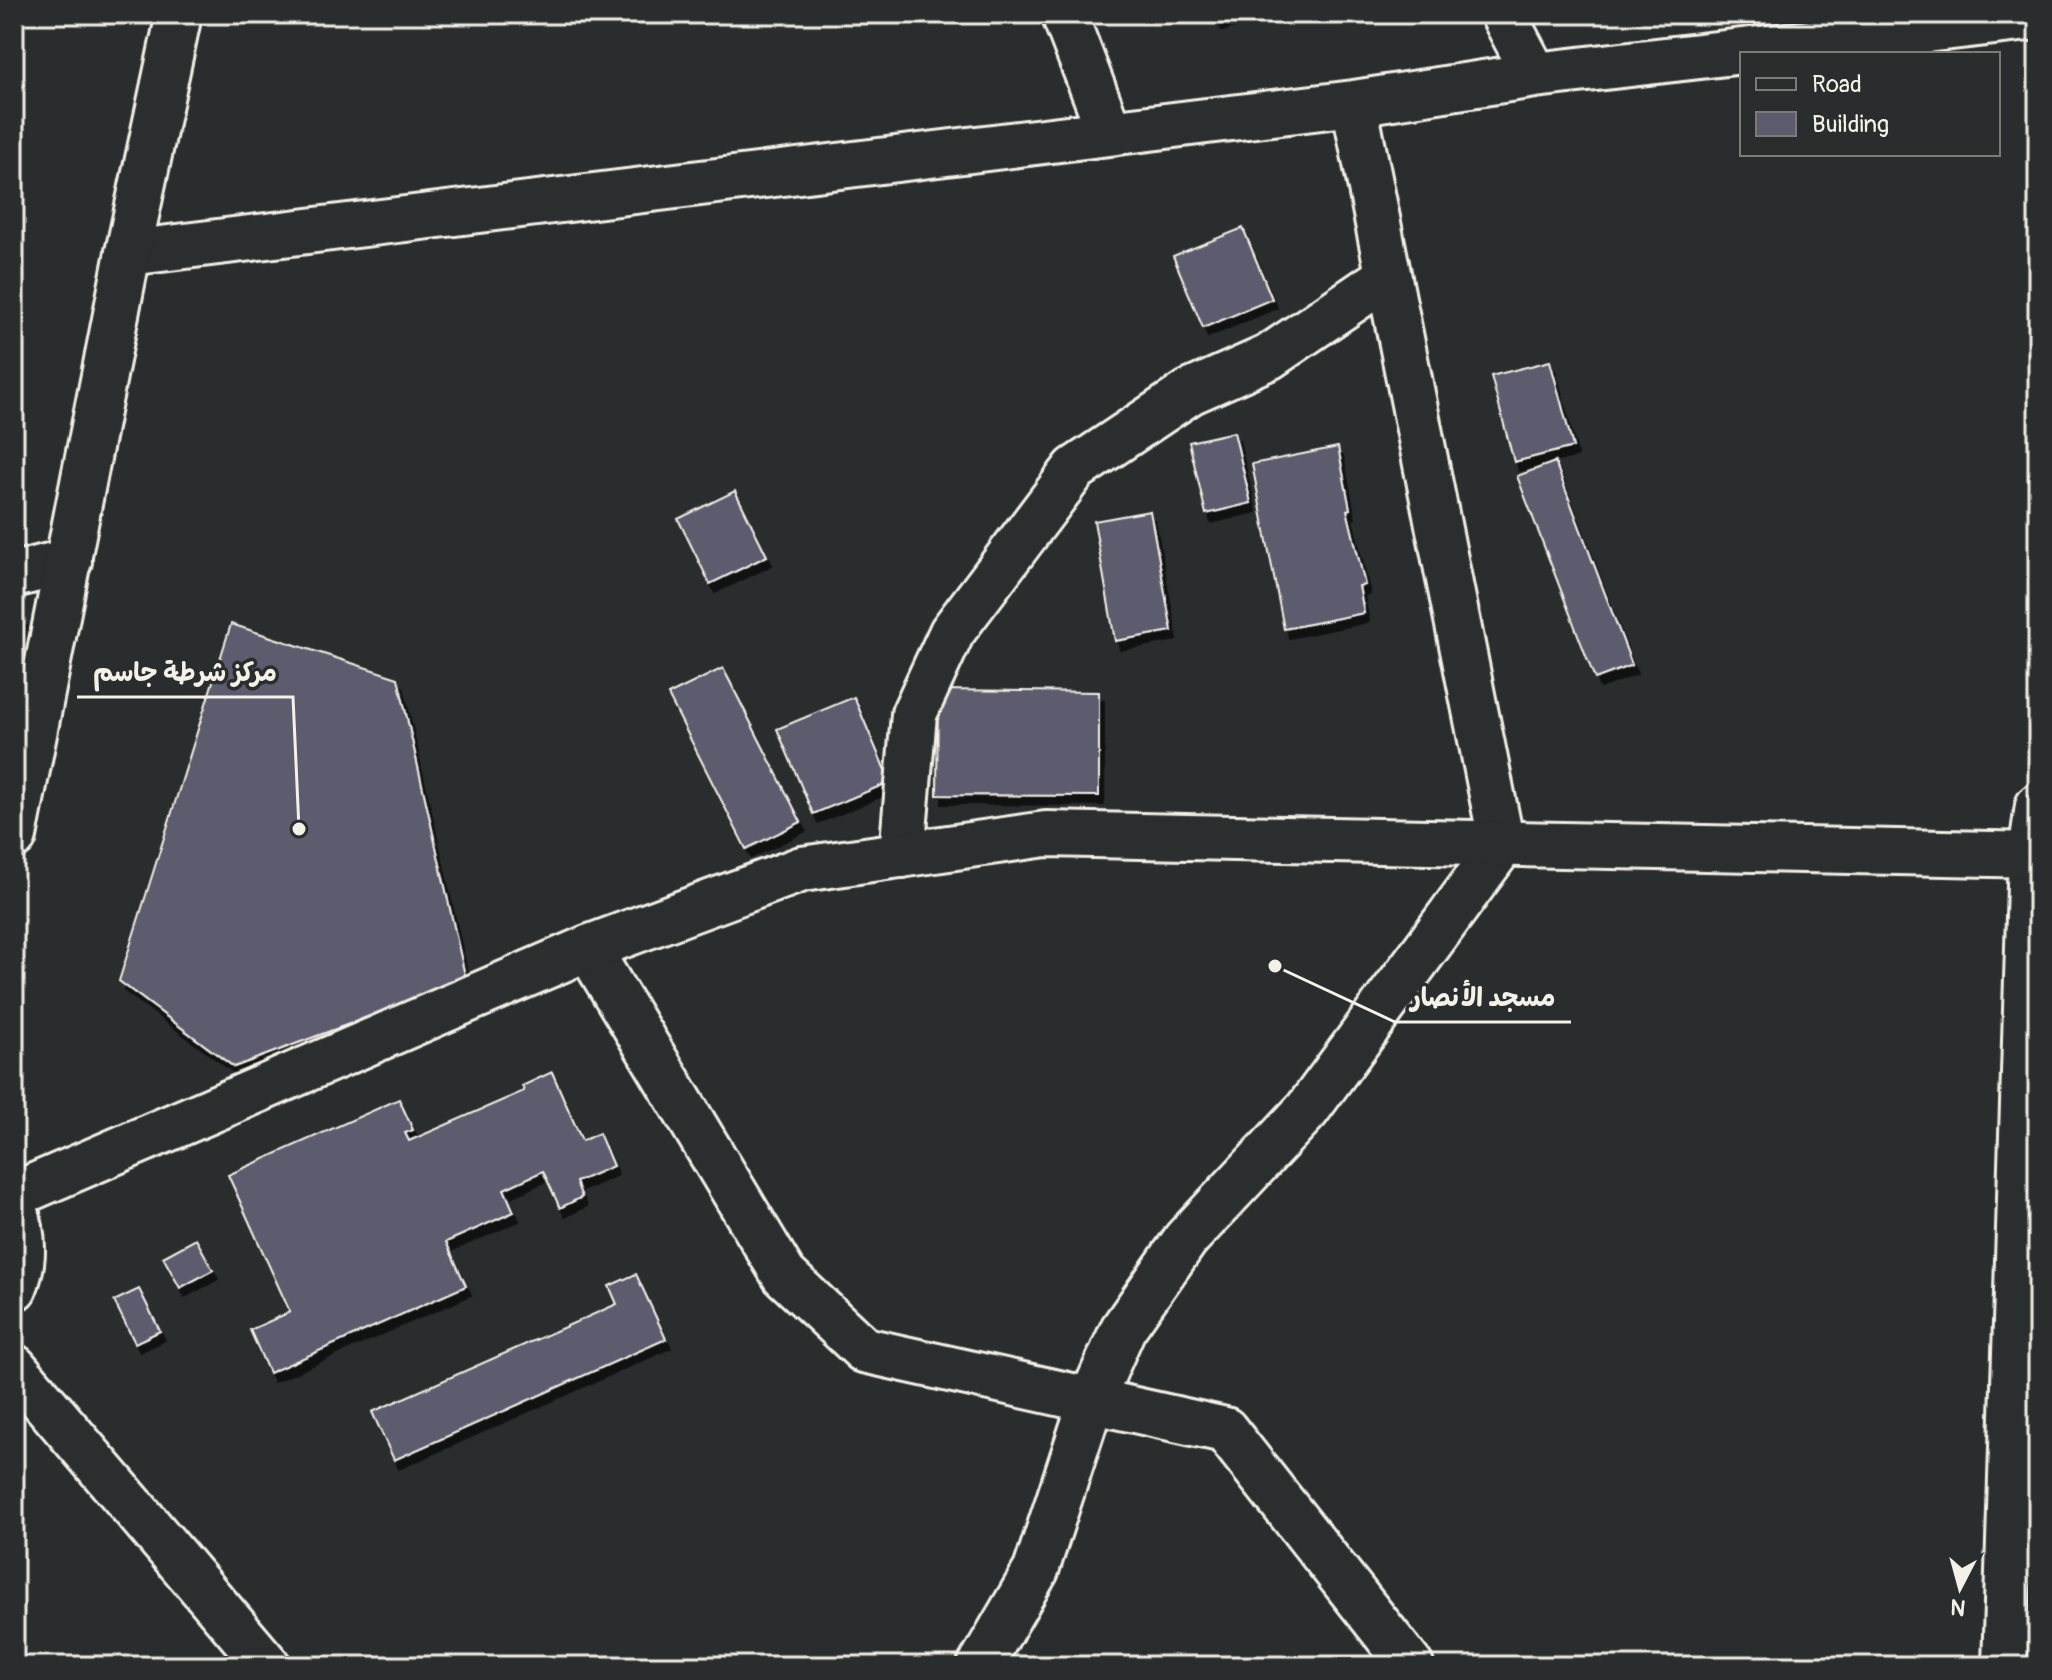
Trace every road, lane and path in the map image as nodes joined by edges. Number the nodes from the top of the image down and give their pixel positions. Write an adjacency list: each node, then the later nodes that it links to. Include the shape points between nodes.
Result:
1 (179, 14): 8 (street)
2 (1064, 14): 7 (street)
3 (1503, 14): 5 (street)
4 (2038, 17): 5 (street)
5 (1535, 75): 6 (street)
6 (1354, 103): 7 (street); 9 (street)
7 (1110, 133): 8 (street)
8 (128, 253): 11 (street)
9 (1388, 276): 15 (street); 16 (street, via 1269,357 1190,392 1075,469 952,632 914,714)
10 (14, 549): 11 (street)
11 (69, 561): 12 (street); 14 (street)
12 (14, 575)
13 (2038, 806): 17 (street)
14 (14, 836)
15 (1502, 845): 16 (street, via 1046,834); 17 (street); 23 (street, via 1307,1110 1186,1239 1123,1329)
16 (902, 855): 18 (street, via 802,869)
17 (2035, 855): 27 (street)
18 (588, 948): 19 (street); 23 (street, via 784,1275 864,1350)
19 (14, 1195)
20 (14, 1206): 21 (street, via 23,1230 21,1271)
21 (14, 1288)
22 (14, 1367): 24 (street)
23 (1092, 1399): 25 (street, via 1036,1570); 26 (street, via 1225,1430)
24 (268, 1666)
25 (980, 1666)
26 (1411, 1666)
27 (2005, 1666)

